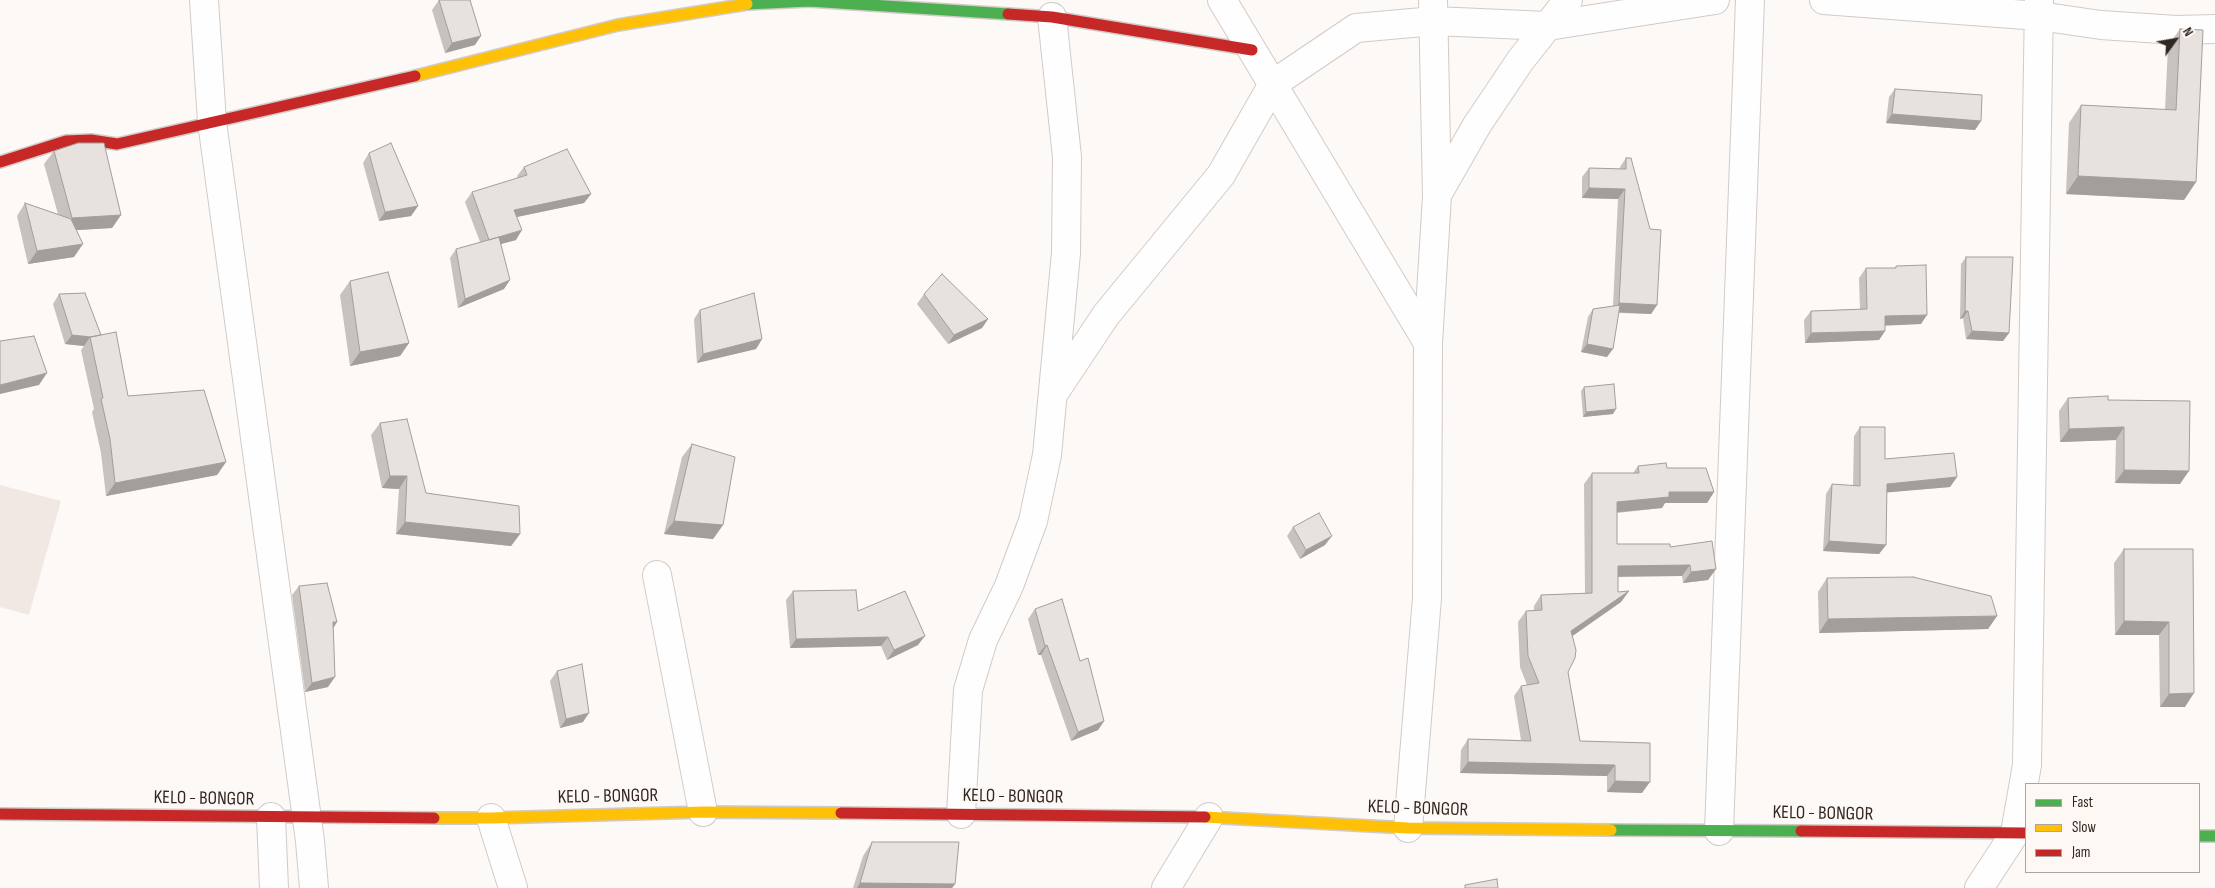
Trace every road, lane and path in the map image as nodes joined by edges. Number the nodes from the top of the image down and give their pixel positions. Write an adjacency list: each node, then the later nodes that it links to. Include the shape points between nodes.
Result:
1 (204, 0): 14 (street)
2 (1222, 0): 12 (street)
3 (1568, 0): 10 (street)
4 (1715, 0): 10 (street)
5 (1750, 0): 30 (street)
6 (1824, 0): 7 (street)
7 (2039, 8): 11 (street, via 2101,25 2166,30); 20 (street)
8 (1433, 11): 10 (street); 13 (street, via 1356,28); 16 (street)
9 (1052, 17): 12 (main road); 14 (main road, via 809,1 752,3 618,25 384,84); 18 (street, via 1067,157 1066,253)
10 (1548, 26): 16 (street, via 1520,60 1477,125)
11 (2215, 29)
12 (1252, 50): 13 (street)
13 (1273, 84): 17 (street); 18 (street, via 1221,175 1106,315)
14 (212, 122): 15 (main road, via 117,144 91,140 66,142); 27 (street)
15 (0, 162)
16 (1437, 196): 17 (street)
17 (1428, 343): 29 (street, via 1427,598)
18 (1054, 393): 24 (street, via 1047,455 1033,521 1009,586 983,640 968,690)
19 (657, 575): 22 (street)
20 (2025, 783)
21 (2025, 788): 31 (street)
22 (703, 812): 24 (main road, KELO - BONGOR); 28 (main road, KELO - BONGOR)
23 (0, 814): 25 (main road, KELO - BONGOR)
24 (961, 814): 26 (main road, KELO - BONGOR)
25 (271, 817): 27 (main road, KELO - BONGOR); 34 (street)
26 (1209, 817): 29 (main road, KELO - BONGOR); 37 (street)
27 (306, 818): 28 (main road, KELO - BONGOR); 35 (street)
28 (491, 818): 36 (street)
29 (1408, 828): 30 (main road, KELO - BONGOR)
30 (1719, 830): 31 (main road, KELO - BONGOR)
31 (2021, 833): 38 (street)
32 (2200, 836): 33 (main road)
33 (2215, 836)
34 (274, 888)
35 (314, 888)
36 (513, 888)
37 (1166, 888)
38 (1979, 888)

